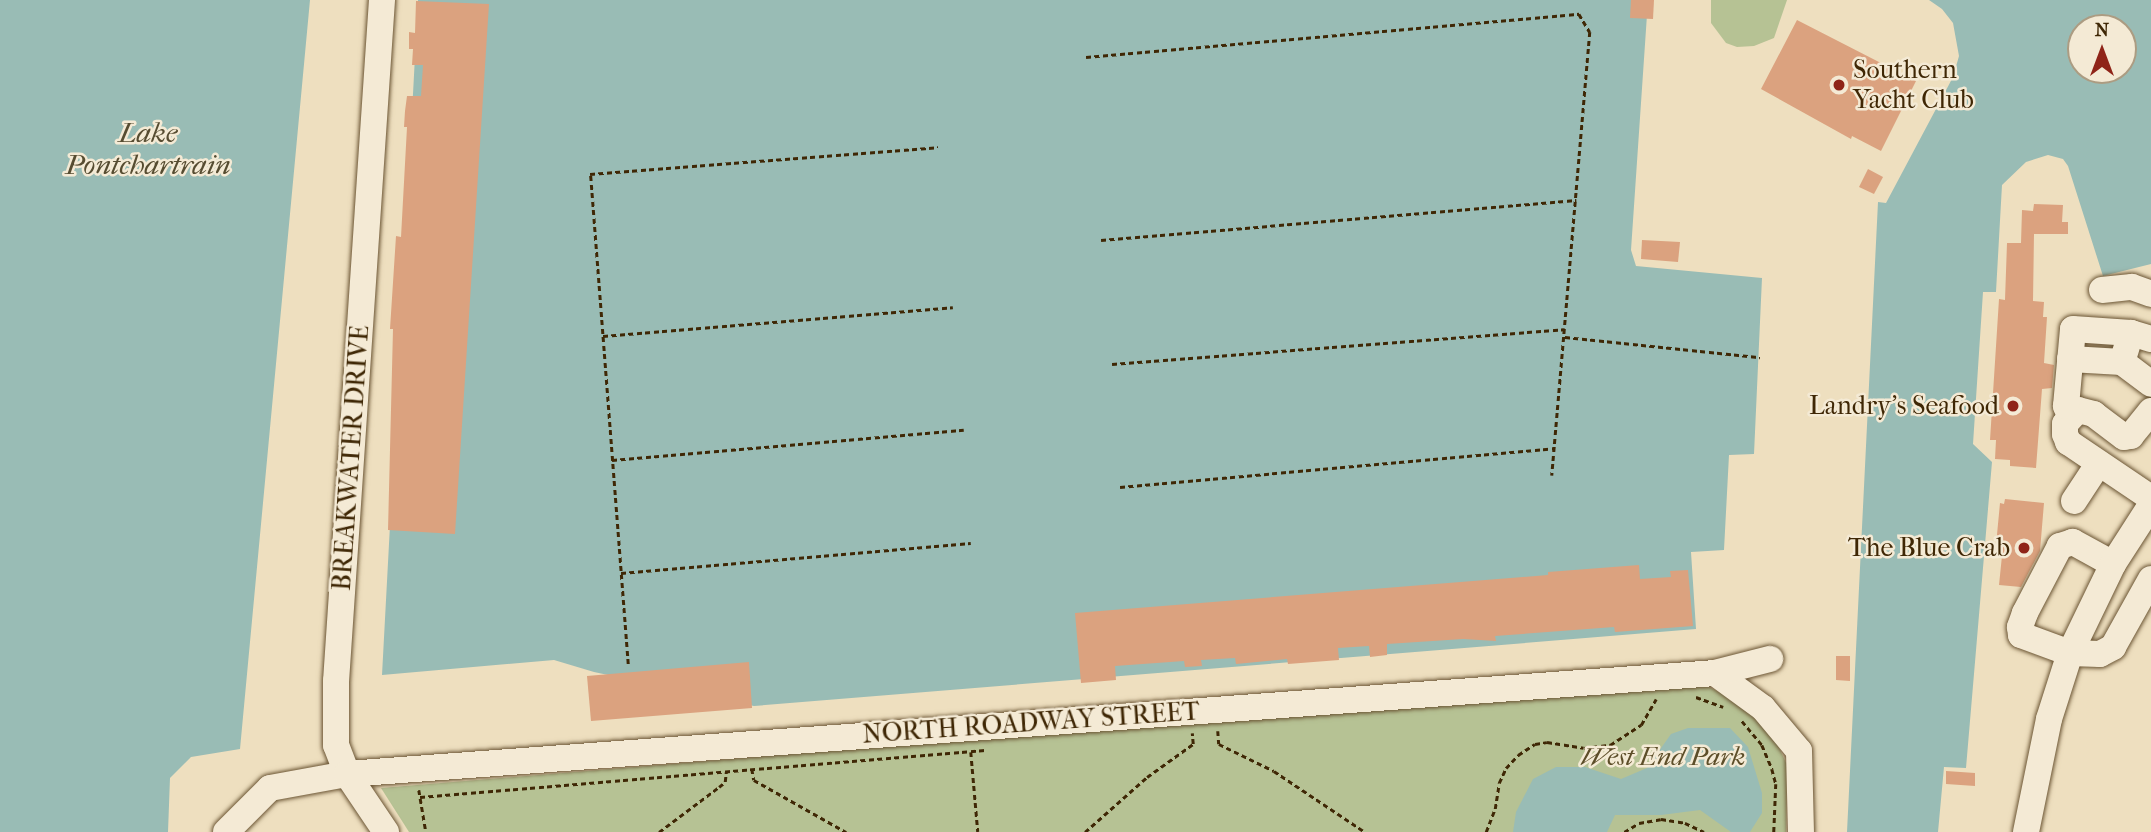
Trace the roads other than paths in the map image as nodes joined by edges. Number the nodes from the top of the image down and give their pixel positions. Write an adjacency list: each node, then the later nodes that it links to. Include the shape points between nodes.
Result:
1 (382, 0): 19 (street, BREAKWATER DRIVE, via 336,681 336,745)
2 (2102, 290): 3 (street, via 2132,287)
3 (2151, 294)
4 (2141, 336): 5 (street, via 2073,329); 6 (street)
5 (2070, 359): 6 (street); 9 (street, via 2066,407)
6 (2122, 362): 7 (street)
7 (2151, 384)
8 (2151, 411): 9 (street, via 2131,436 2124,437 2085,410)
9 (2070, 416): 10 (street, via 2065,424 2068,442)
10 (2099, 463): 11 (street); 12 (street)
11 (2151, 498)
12 (2074, 501)
13 (2151, 505): 14 (street)
14 (2113, 564): 16 (street); 16 (street, via 2087,548 2065,543 2025,612 2021,635)
15 (2151, 579): 16 (street, via 2113,647 2101,654)
16 (2070, 653): 20 (street, via 2047,730)
17 (1770, 659): 18 (street, NORTH ROADWAY STREET)
18 (1715, 673): 19 (street, NORTH ROADWAY STREET); 23 (street, via 1763,708 1799,751)
19 (347, 774): 21 (street, via 270,788); 22 (street, BREAKWATER DRIVE)
20 (2029, 830)
21 (226, 832)
22 (386, 832)
23 (1801, 832)

